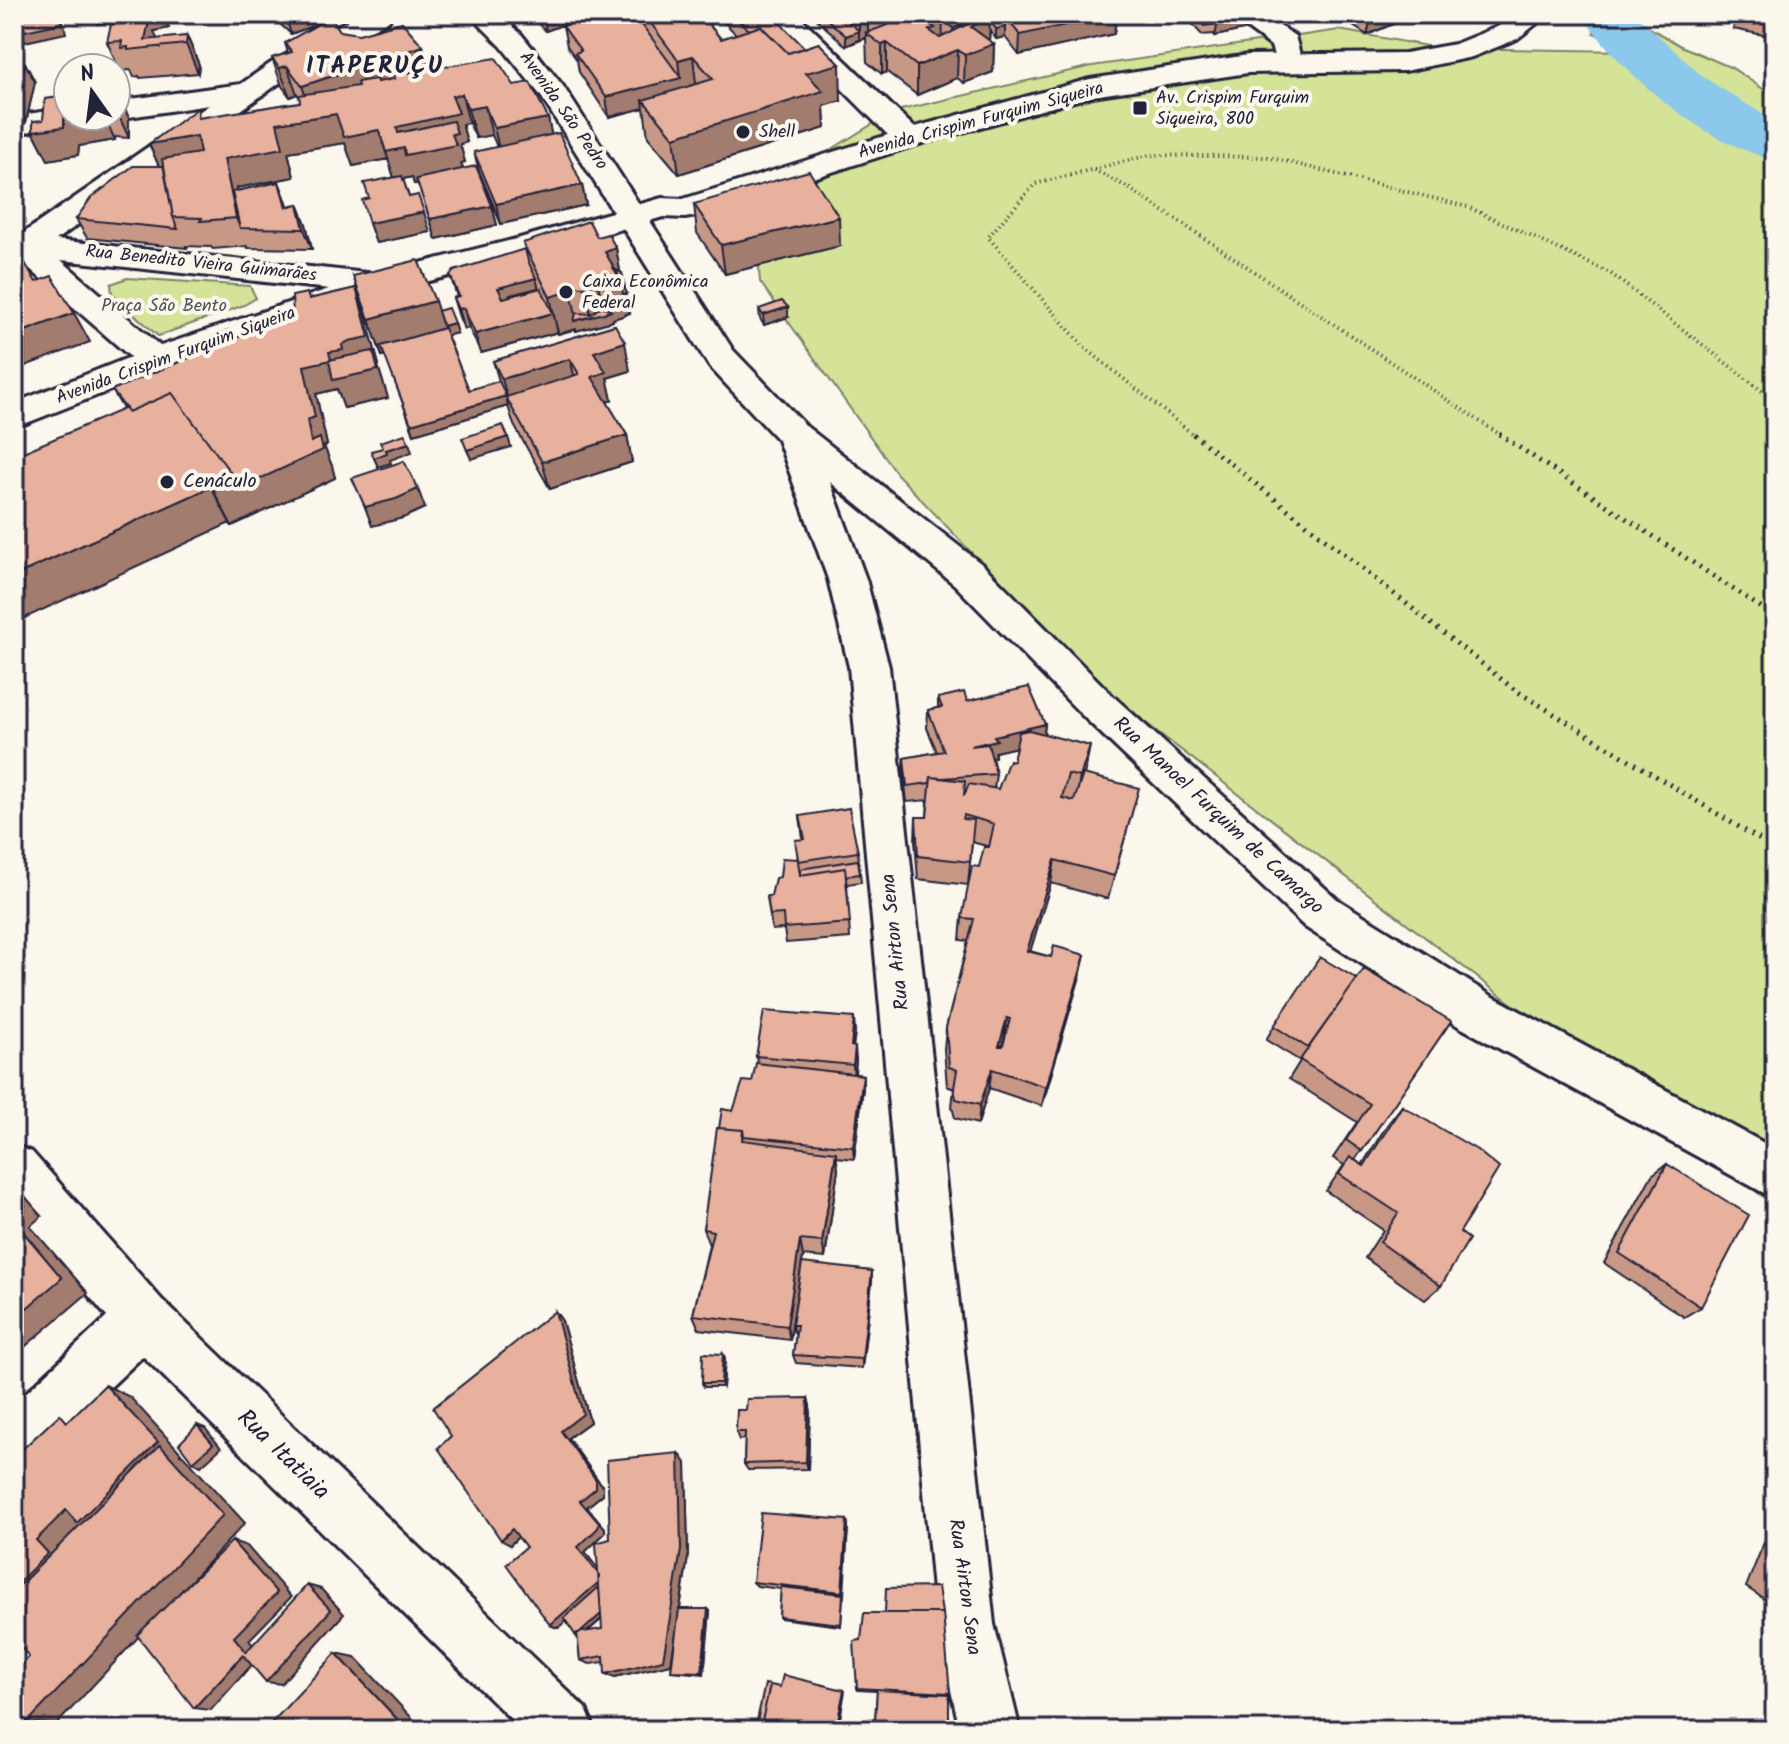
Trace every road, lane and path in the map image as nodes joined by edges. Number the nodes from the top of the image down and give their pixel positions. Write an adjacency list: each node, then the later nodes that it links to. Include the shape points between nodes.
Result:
1 (379, 14): 8 (street)
2 (483, 14): 14 (street, Avenida São Pedro, via 511,40)
3 (781, 14): 12 (street)
4 (1242, 14): 7 (street)
5 (1489, 14): 7 (street, Avenida Crispim Furquim Siqueira, via 1442,34)
6 (1535, 14): 7 (street, Avenida Crispim Furquim Siqueira, via 1507,33 1462,51 1405,62)
7 (1287, 52): 12 (street, Avenida Crispim Furquim Siqueira, via 1186,51 1083,69)
8 (251, 90): 9 (street); 15 (street)
9 (132, 108)
10 (52, 119): 11 (street)
11 (14, 125)
12 (901, 132): 14 (street, Avenida Crispim Furquim Siqueira, via 685,209)
13 (1093, 169): 18 (path, via 1150,155 1268,157 1468,207 1610,273); 21 (path, via 1180,221); 22 (path, via 1035,184 988,237 1084,347 1515,690)
14 (648, 212): 16 (street, Avenida Crispim Furquim Siqueira); 20 (street, Rua Airton Sena, via 721,358)
15 (20, 245): 16 (street, Rua Benedito Vieira Guimarães); 17 (street, Rua Benedito Vieira Guimarães)
16 (376, 284): 17 (street, Avenida Crispim Furquim Siqueira)
17 (155, 360): 19 (street, Avenida Crispim Furquim Siqueira)
18 (1775, 401)
19 (14, 416)
20 (794, 435): 24 (street, Rua Manoel Furquim de Camargo, via 969,575 1100,708 1321,913 1475,1011); 28 (street, Rua Airton Sena, via 847,579 869,667 965,1624)
21 (1775, 617)
22 (1775, 849)
23 (14, 1169): 25 (street, Rua Itatiaia)
24 (1775, 1175)
25 (143, 1319): 26 (street); 27 (street, Rua Itatiaia)
26 (14, 1442)
27 (565, 1730)
28 (990, 1730)

